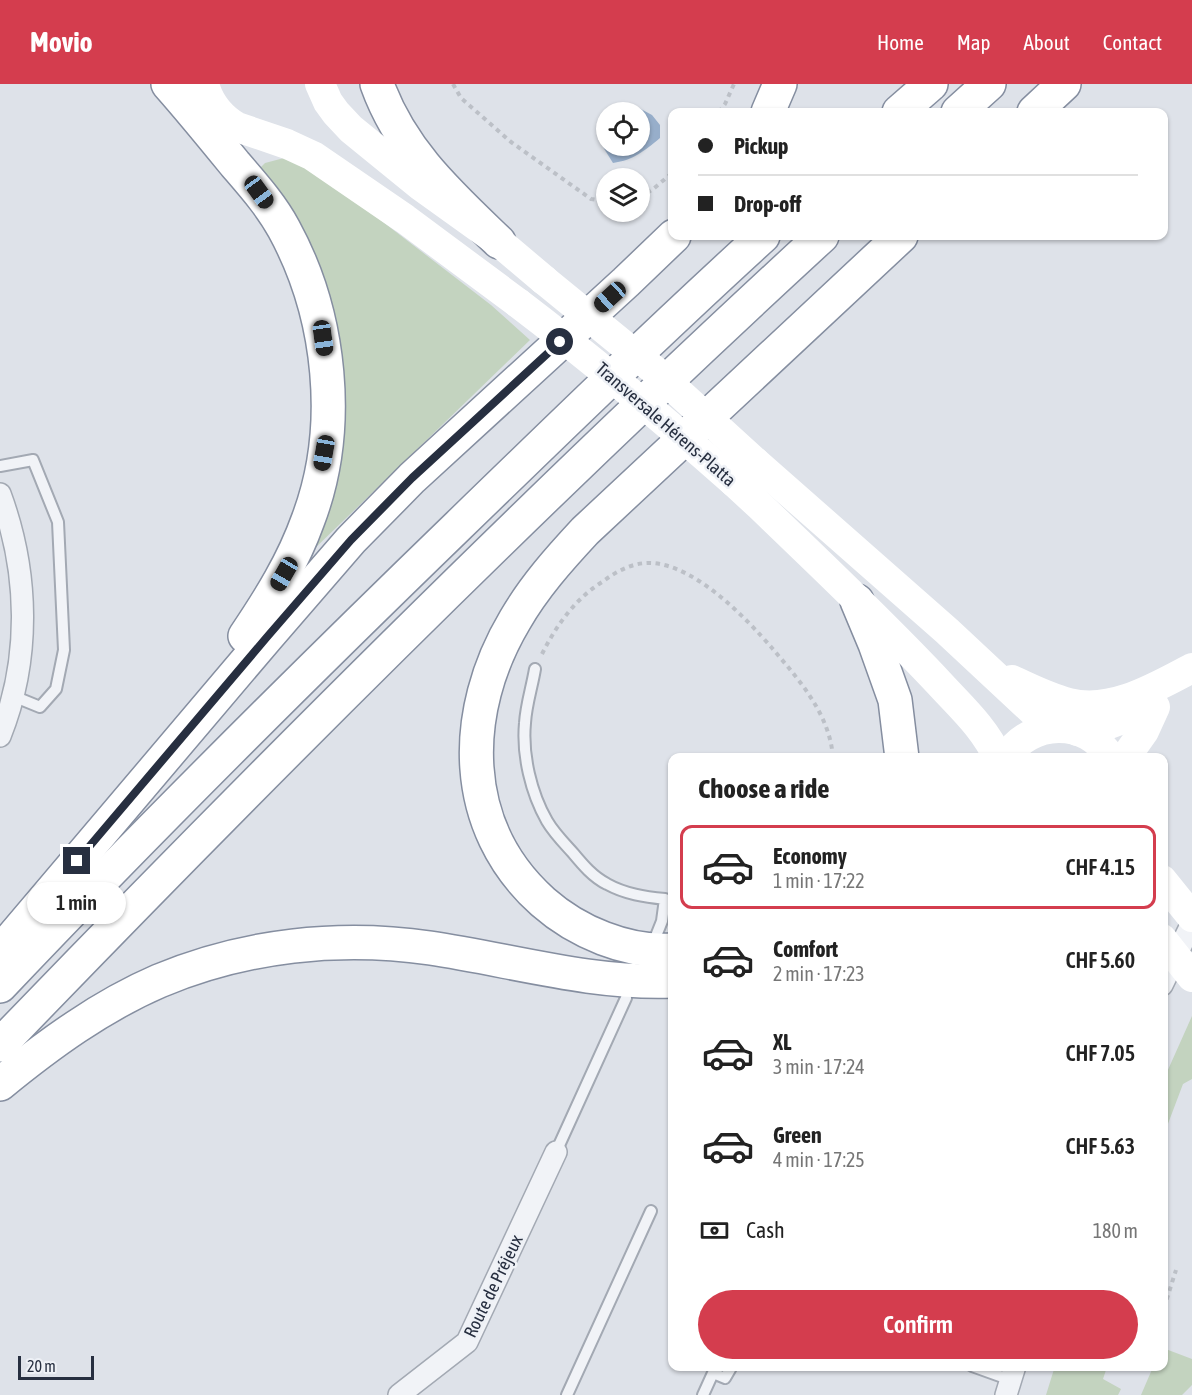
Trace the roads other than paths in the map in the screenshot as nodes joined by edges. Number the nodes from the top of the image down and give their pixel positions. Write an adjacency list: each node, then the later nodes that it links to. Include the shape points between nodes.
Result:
1 (168, 84): 29 (highway, via 259,192 284,228 309,284 319,319 328,405 320,477 295,551 266,604)
2 (204, 84): 19 (main road, Transversale Hérens-Platta, bridge, via 209,99 230,123 313,156 519,303 667,423)
3 (377, 84): 17 (highway, via 403,139 446,191)
4 (780, 84): 9 (highway)
5 (931, 84): 10 (highway)
6 (989, 84): 11 (highway)
7 (1064, 84): 12 (highway)
8 (324, 93): 17 (main road, Transversale Hérens-Platta, via 351,129)
9 (770, 108)
10 (904, 108)
11 (962, 108)
12 (1038, 108)
13 (670, 240): 29 (highway, via 420,470 359,532)
14 (759, 240): 44 (highway, via 319,660)
15 (818, 240): 46 (highway, via 399,640)
16 (897, 240): 38 (highway, via 585,531 524,604 488,682 476,737 477,778 492,834 510,866 542,902 579,927 631,947 646,949)
17 (499, 242): 19 (main road, Transversale Hérens-Platta, bridge, via 653,369)
18 (0, 466): 25 (lane, via 33,460 58,522 63,600 64,650 56,689 40,708)
19 (744, 472): 21 (main road, Transversale Hérens-Platta, via 760,506); 22 (main road, Transversale Hérens-Platta, via 947,631)
20 (0, 494): 25 (street, via 16,551 22,599 21,653)
21 (857, 601): 30 (highway, via 895,700); 31 (main road, Transversale Hérens-Platta, via 983,731)
22 (985, 667): 24 (main road, via 1049,697 1071,704 1102,705 1130,698); 27 (main road, Transversale Hérens-Platta, via 1035,713)
23 (535, 669): 38 (lane, via 524,739 529,774 540,808 558,835 597,878 623,891 665,899)
24 (1192, 670): 26 (main road)
25 (13, 696): 28 (street)
26 (1155, 707): 27 (main road, via 1104,726); 34 (main road)
27 (1067, 729): 32 (main road, via 1047,728 1026,736); 33 (main road, Transversale Hérens-Platta, via 1089,736)
28 (0, 736)
29 (170, 751): 40 (highway)
30 (902, 753)
31 (996, 753)
32 (1010, 753)
33 (1106, 753)
34 (1129, 753)
35 (1168, 887): 36 (main road)
36 (1192, 917)
37 (1192, 923): 41 (street)
38 (664, 943)
39 (1168, 947): 42 (main road, bridge)
40 (0, 952)
41 (1168, 973)
42 (1192, 977)
43 (668, 981): 47 (highway, via 566,974 462,953 365,942 281,947 219,960 151,985 69,1032)
44 (0, 986)
45 (626, 998): 48 (lane)
46 (0, 1045)
47 (0, 1084)
48 (556, 1152): 53 (street, Route de Préjeux, via 467,1342)
49 (651, 1211): 54 (lane)
50 (729, 1371): 55 (lane, via 725,1378 713,1373)
51 (986, 1371): 52 (lane)
52 (1011, 1380)
53 (399, 1395)
54 (567, 1395)
55 (703, 1395)

